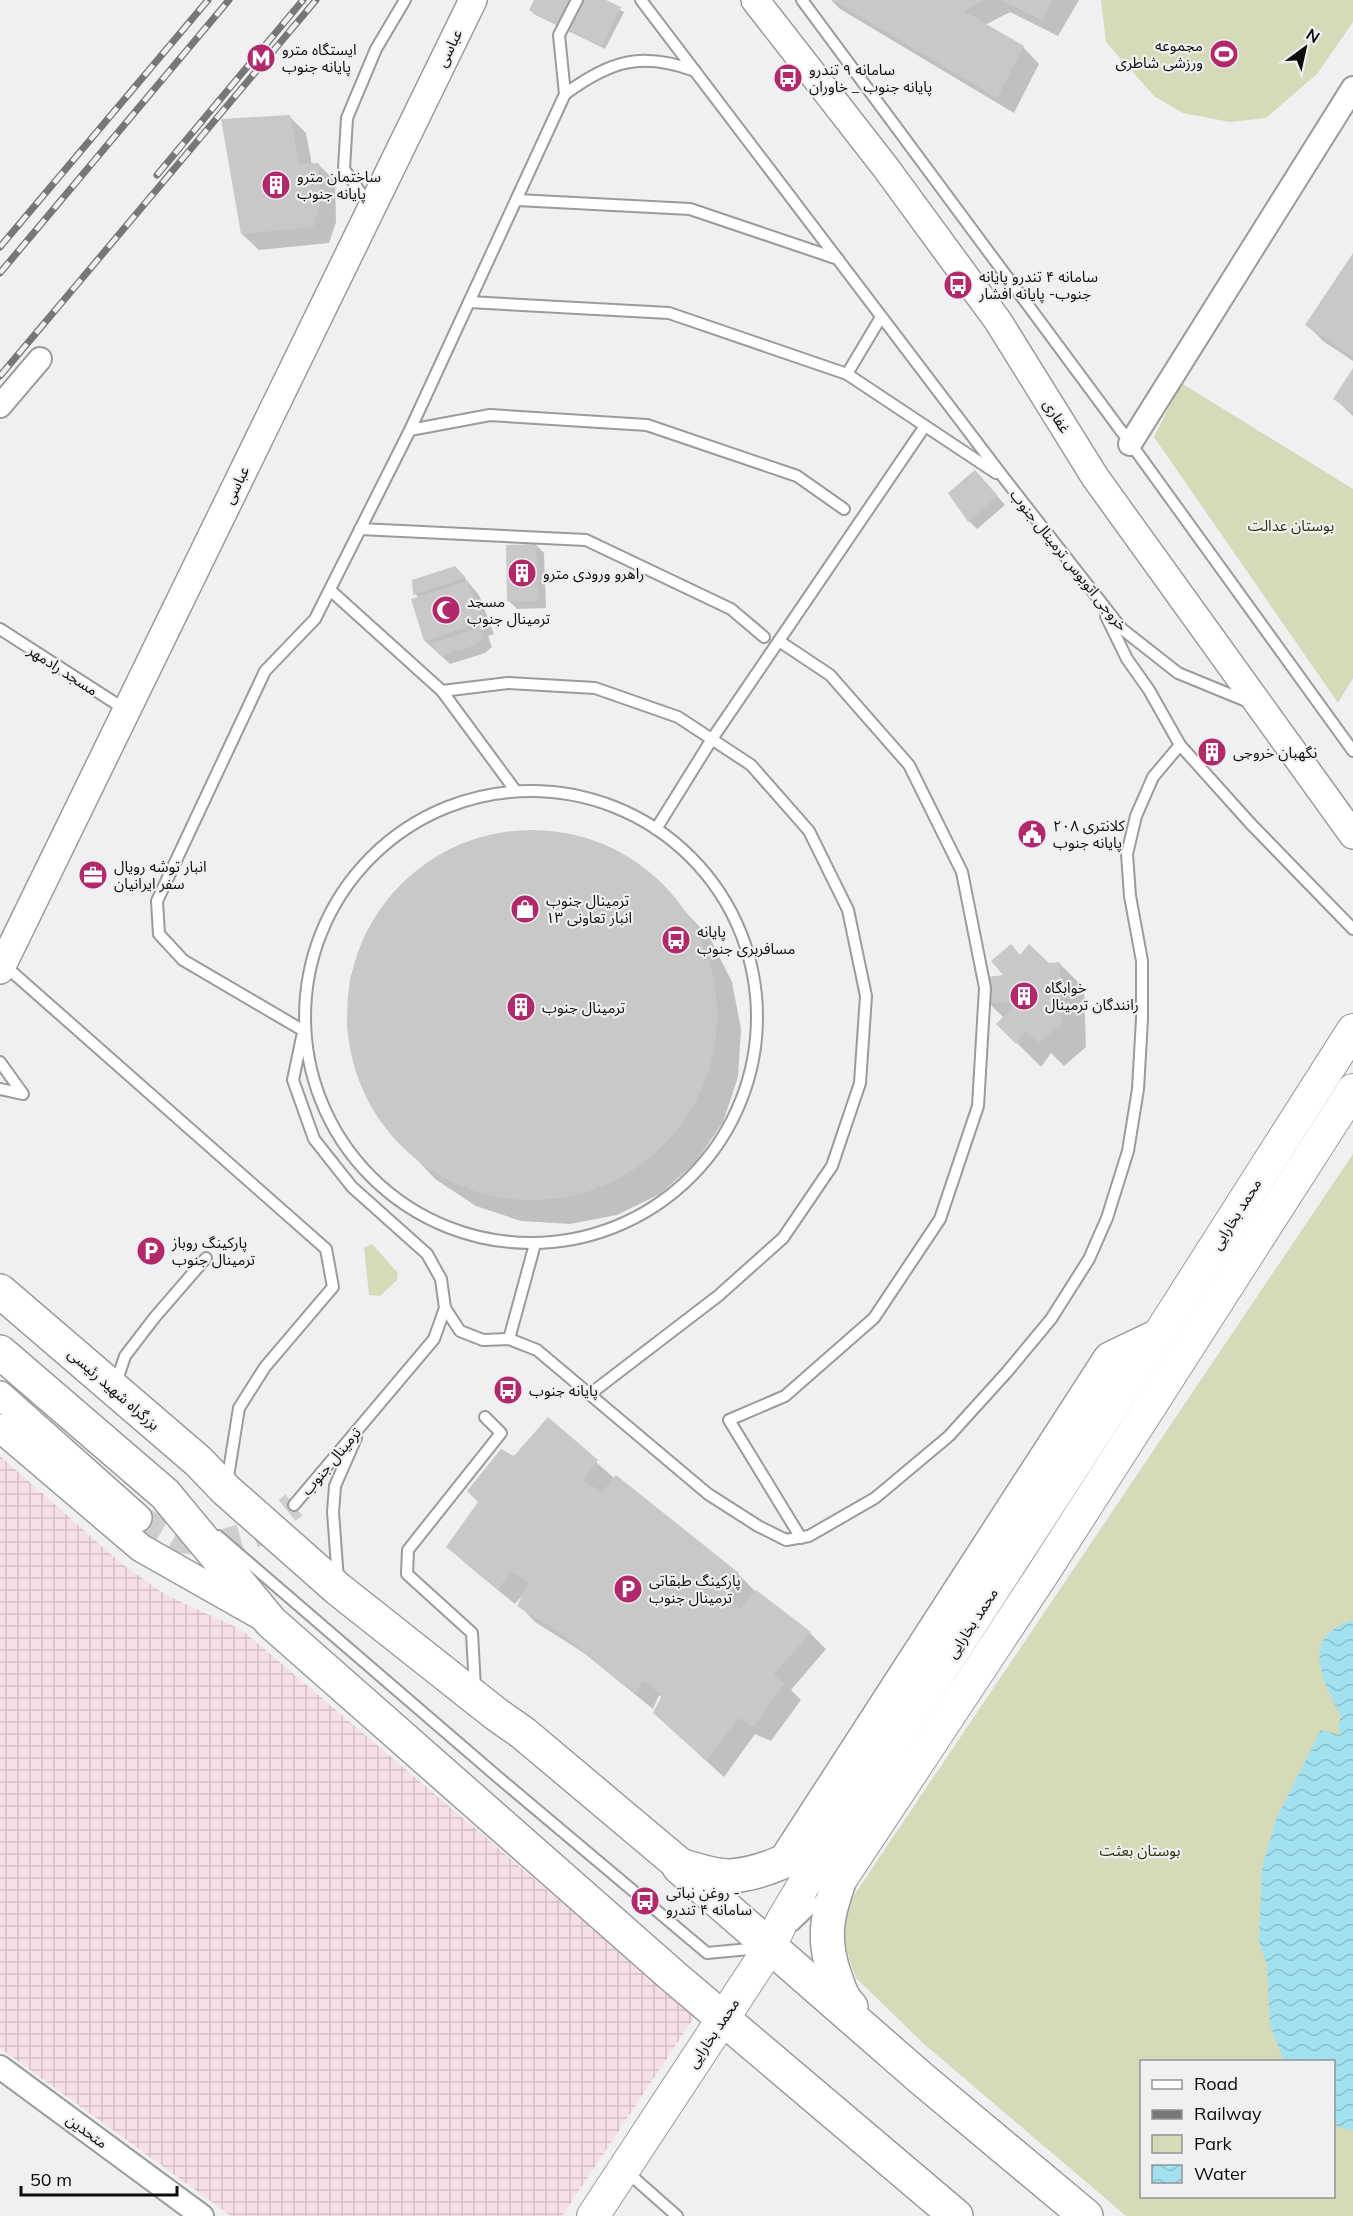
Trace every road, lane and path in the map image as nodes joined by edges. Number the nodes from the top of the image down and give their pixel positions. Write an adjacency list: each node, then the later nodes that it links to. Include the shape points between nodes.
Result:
1 (405, 0): 11 (lane, via 376,49 347,118 345,169)
2 (473, 0): 11 (street, عباسی)
3 (577, 0): 9 (lane, via 559,35)
4 (641, 0): 7 (lane, خروجی اتوبوس ترمینال جنوب)
5 (755, 0): 30 (street, غفاری, via 886,168 998,321 1095,477)
6 (802, 0): 20 (lane)
7 (695, 71): 9 (lane, via 671,62 628,62 608,67); 12 (lane, خروجی اتوبوس ترمینال جنوب)
8 (1353, 88): 20 (street)
9 (565, 94): 10 (lane)
10 (517, 200): 12 (lane, via 690,209); 13 (lane)
11 (371, 207): 31 (street, عباسی)
12 (838, 259): 14 (lane, خروجی اتوبوس ترمینال جنوب)
13 (469, 302): 16 (lane, via 669,313); 19 (lane)
14 (881, 316): 16 (lane); 21 (lane, خروجی اتوبوس ترمینال جنوب)
15 (40, 359): 17 (street)
16 (847, 374): 18 (lane)
17 (0, 406)
18 (925, 426): 21 (lane); 28 (lane)
19 (410, 430): 22 (lane, via 490,415 647,425 797,476); 23 (lane)
20 (1130, 444): 34 (lane)
21 (1004, 478): 25 (lane, خروجی اتوبوس ترمینال جنوب)
22 (844, 509)
23 (360, 529): 24 (lane); 27 (lane, via 586,540 731,609)
24 (330, 590): 29 (lane); 41 (lane, via 315,619 265,671 157,901 159,934 183,960)
25 (1099, 599): 30 (lane, خروجی اتوبوس ترمینال جنوب, via 1122,628 1179,673); 33 (lane, via 1127,659)
26 (0, 629): 31 (lane, مسجد رادمهر)
27 (764, 637)
28 (779, 641): 32 (lane); 61 (lane, via 830,675 909,765 962,872 985,988 978,1106 940,1219 874,1318 784,1396 729,1420)
29 (442, 691): 32 (lane, via 508,682 595,688 678,717); 35 (lane)
30 (1262, 708): 37 (street, غفاری)
31 (126, 710): 39 (street, عباسی)
32 (712, 739): 36 (lane); 53 (lane, via 751,765 809,831 848,910 866,996 860,1083 832,1166 783,1238 718,1296)
33 (1180, 745): 38 (lane); 61 (lane, via 1153,777 1136,816 1127,854 1142,961 1137,1089 1128,1151 1107,1218 1089,1259 1051,1319 949,1436 875,1498 828,1527)
34 (1353, 751)
35 (515, 790): 36 (lane, via 564,793 613,806); 41 (lane, via 457,802 414,823 359,867 326,916 308,972)
36 (656, 829): 45 (lane, via 700,866 732,914 740,935 752,968 758,1025 749,1081 726,1134 690,1179 645,1214 591,1236)
37 (1353, 835)
38 (1353, 928)
39 (2, 967): 58 (lane, via 326,1249 333,1287 265,1367 239,1408)
40 (1353, 1030): 49 (main road, محمد بخارایی)
41 (304, 1031): 45 (lane, via 315,1088 340,1139 377,1184 424,1217 477,1237); 48 (lane, ترمینال جنوب, via 293,1080 314,1139 352,1187 428,1254 441,1279)
42 (0, 1062): 43 (lane, via 24,1094)
43 (0, 1089)
44 (1353, 1090): 68 (main road, محمد بخارایی, via 1042,1575)
45 (535, 1244): 50 (lane)
46 (206, 1257): 52 (lane, via 125,1356)
47 (0, 1292): 52 (highway, بزرگراه شهید رئیسی)
48 (445, 1308): 50 (lane, via 460,1331 483,1340); 56 (lane, ترمینال جنوب, via 434,1339)
49 (1158, 1336): 66 (main road, محمد بخارایی); 67 (highway, via 1110,1359)
50 (509, 1339): 53 (lane, via 537,1350)
51 (0, 1350): 63 (highway, via 165,1494); 69 (lane, via 707,1953)
52 (114, 1389): 58 (highway, بزرگراه شهید رئیسی)
53 (590, 1394): 61 (lane, via 708,1494 786,1540)
54 (0, 1395): 60 (street)
55 (485, 1418): 64 (lane, via 501,1434 408,1550 406,1574 472,1633 475,1688)
56 (360, 1427): 59 (lane, ترمینال جنوب); 62 (lane, via 336,1486 333,1512)
57 (0, 1428): 63 (street, via 141,1548)
58 (226, 1490): 62 (highway, بزرگراه شهید رئیسی)
59 (294, 1505)
60 (138, 1518)
61 (801, 1538)
62 (338, 1589): 64 (highway, بزرگراه شهید رئیسی)
63 (271, 1622): 70 (highway)
64 (496, 1714): 65 (highway, بزرگراه شهید رئیسی)
65 (600, 1798): 67 (highway, via 680,1865 729,1876); 69 (highway)
66 (833, 1836): 67 (highway); 69 (main road, محمد بخارایی)
67 (785, 1861)
68 (839, 1882): 69 (lane); 72 (highway, via 829,1909 826,1939 843,1998)
69 (770, 1947): 70 (main road, محمد بخارایی); 72 (highway)
70 (724, 2018): 73 (main road, محمد بخارایی); 77 (highway)
71 (0, 2067): 74 (street, متحدین)
72 (922, 2079): 78 (highway)
73 (623, 2169): 75 (main road, محمد بخارایی); 76 (lane)
74 (202, 2216)
75 (593, 2216)
76 (677, 2216)
77 (956, 2216)
78 (1086, 2216)

